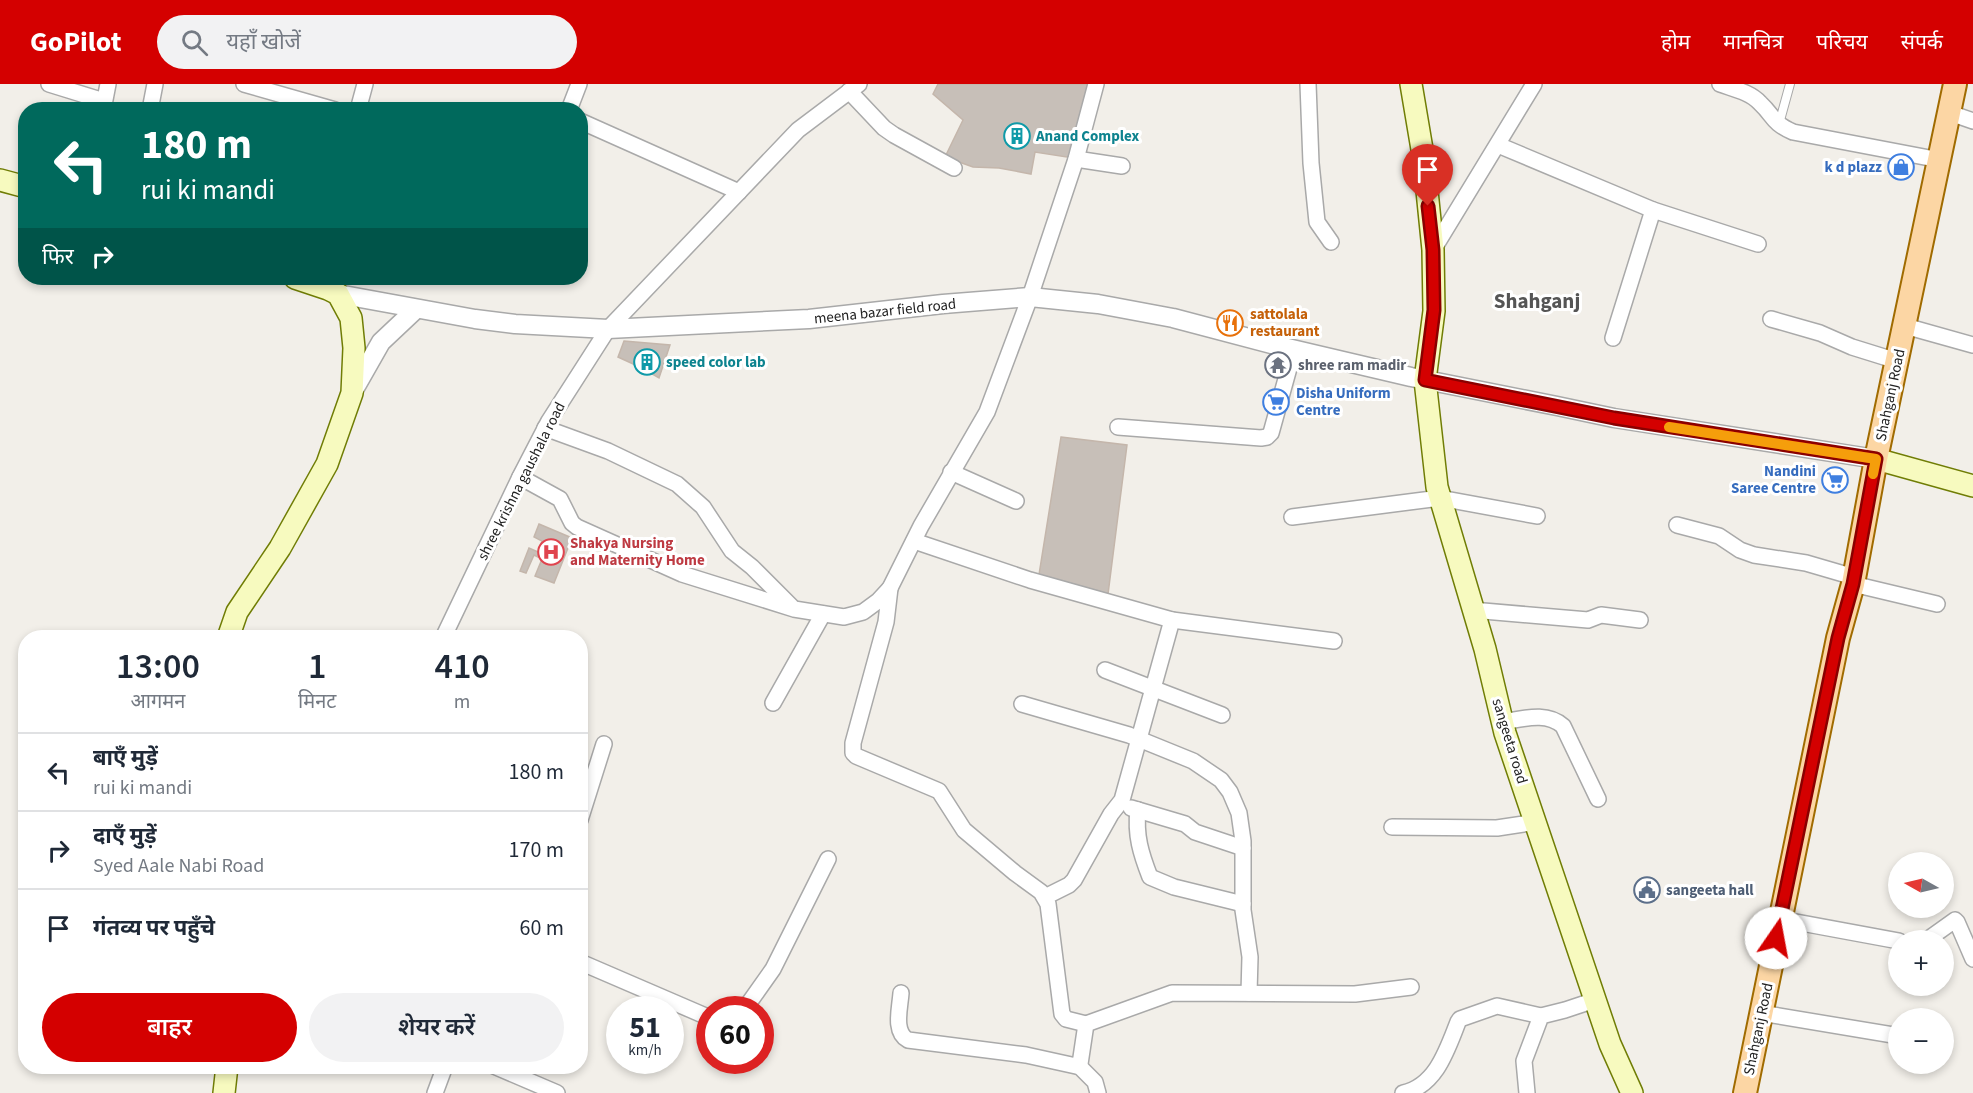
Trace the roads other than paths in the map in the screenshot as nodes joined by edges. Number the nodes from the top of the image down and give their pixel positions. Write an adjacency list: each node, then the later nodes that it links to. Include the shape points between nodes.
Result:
1 (49, 84): 15 (street)
2 (108, 84): 16 (street)
3 (155, 84): 17 (street)
4 (244, 84): 18 (street)
5 (365, 84): 19 (street)
6 (579, 84): 20 (street)
7 (1096, 84): 26 (street)
8 (1308, 84): 34 (street, via 1317,222)
9 (1411, 84): 36 (main road, sangeeta road)
10 (1534, 84): 25 (street)
11 (1720, 84): 24 (street, via 1750,95)
12 (1790, 84): 24 (lane)
13 (1955, 84): 21 (main road, Shahganj Road)
14 (854, 88): 29 (street, via 884,128); 32 (street, shree krishna gaushala road, via 798,130)
15 (95, 102)
16 (104, 102)
17 (152, 102)
18 (307, 102)
19 (360, 102)
20 (572, 102)
21 (1950, 113): 22 (street); 27 (main road, Shahganj Road)
22 (1973, 121)
23 (588, 125): 32 (street)
24 (1778, 125): 27 (street, via 1793,132)
25 (1498, 145): 33 (street); 36 (street)
26 (1076, 159): 28 (street); 39 (street)
27 (1940, 160): 42 (main road, Shahganj Road)
28 (1122, 166)
29 (954, 168)
30 (0, 180): 31 (main road)
31 (18, 185)
32 (739, 192): 43 (street, shree krishna gaushala road)
33 (1653, 210): 35 (street); 44 (street)
34 (1331, 242)
35 (1758, 244)
36 (1433, 250): 48 (main road, sangeeta road, via 1434,310)
37 (317, 285): 38 (main road)
38 (338, 294): 40 (street, meena bazar field road); 49 (main road, via 354,333)
39 (1030, 297): 43 (street, meena bazar field road, via 809,319); 46 (street, meena bazar field road, via 1173,318); 53 (street, via 987,412)
40 (415, 310): 43 (street, meena bazar field road, via 515,324); 49 (street, via 381,342)
41 (1771, 319): 47 (street)
42 (1905, 326): 45 (street); 47 (main road, Shahganj Road)
43 (608, 329): 51 (street, shree krishna gaushala road)
44 (1613, 338)
45 (1973, 345)
46 (1294, 350): 48 (street, meena bazar field road); 50 (street, via 1268,437)
47 (1898, 361): 52 (main road, Shahganj Road)
48 (1425, 380): 52 (street, meena bazar field road, via 1614,418); 56 (main road, sangeeta road)
49 (352, 393): 70 (main road, via 327,464 280,548 237,612)
50 (1118, 427)
51 (545, 428): 54 (street, shree krishna gaushala road); 65 (street, via 619,456 677,484 703,507 732,551)
52 (1876, 459): 55 (main road); 62 (main road, Shahganj Road)
53 (951, 472): 57 (street); 61 (street)
54 (520, 477): 65 (street, via 560,499 577,527 682,574); 71 (street, shree krishna gaushala road)
55 (1973, 486)
56 (1440, 498): 58 (street); 59 (street); 66 (main road, sangeeta road)
57 (1016, 501)
58 (1537, 516)
59 (1292, 517)
60 (1677, 525): 62 (street, via 1719,536 1740,550 1806,563)
61 (914, 541): 63 (street); 68 (street, via 1030,580)
62 (1853, 581): 64 (street); 91 (main road, Shahganj Road)
63 (890, 588): 67 (street, via 863,612 844,617); 89 (street, via 886,622 853,753 939,791 964,830)
64 (1936, 604)
65 (794, 609): 67 (street)
66 (1472, 610): 69 (street, via 1588,620 1598,615); 78 (main road, sangeeta road)
67 (822, 614): 75 (street)
68 (1172, 620): 72 (street); 74 (street)
69 (1640, 620)
70 (231, 630)
71 (447, 630)
72 (1334, 641)
73 (1105, 670): 74 (street)
74 (1154, 688): 77 (street); 79 (street)
75 (773, 703)
76 (1022, 704): 79 (street)
77 (1222, 715)
78 (1502, 722): 82 (street, via 1539,717 1559,722); 85 (main road, sangeeta road)
79 (1140, 740): 83 (street); 87 (street, via 1193,761 1221,780 1239,813)
80 (604, 744): 81 (street)
81 (588, 795)
82 (1598, 799)
83 (1120, 805): 84 (street); 89 (street, via 1074,880)
84 (1138, 810): 87 (street); 90 (street, via 1136,832 1150,877)
85 (1536, 822): 86 (street, via 1497,828); 100 (main road, sangeeta road)
86 (1392, 827)
87 (1243, 848): 90 (street)
88 (828, 859): 99 (street, via 773,969)
89 (1046, 897): 104 (street, via 1062,1014 1066,1019)
90 (1243, 904): 98 (street, via 1250,957)
91 (1780, 919): 93 (street); 102 (main road, Shahganj Road)
92 (1940, 930): 94 (street, via 1954,920 1957,922)
93 (1888, 939)
94 (1973, 959)
95 (588, 965): 101 (street)
96 (1411, 987): 98 (street, via 1354,994)
97 (901, 993): 106 (street, via 899,1030 908,1040)
98 (1249, 993): 104 (street, via 1172,993)
99 (754, 996)
100 (1595, 1000): 103 (street); 117 (main road, sangeeta road)
101 (696, 1012)
102 (1761, 1013): 105 (street); 118 (main road, Shahganj Road)
103 (1541, 1016): 115 (street, via 1497,1006 1460,1019 1445,1056 1415,1090); 116 (street, via 1524,1060)
104 (1086, 1024): 106 (street)
105 (1888, 1034)
106 (1079, 1066): 114 (street, via 1095,1082)
107 (226, 1074): 111 (main road)
108 (234, 1074): 111 (street)
109 (442, 1074): 112 (street)
110 (513, 1074): 113 (street)
111 (224, 1093)
112 (435, 1093)
113 (557, 1093)
114 (1098, 1093)
115 (1403, 1093)
116 (1527, 1093)
117 (1632, 1093)
118 (1745, 1093)

